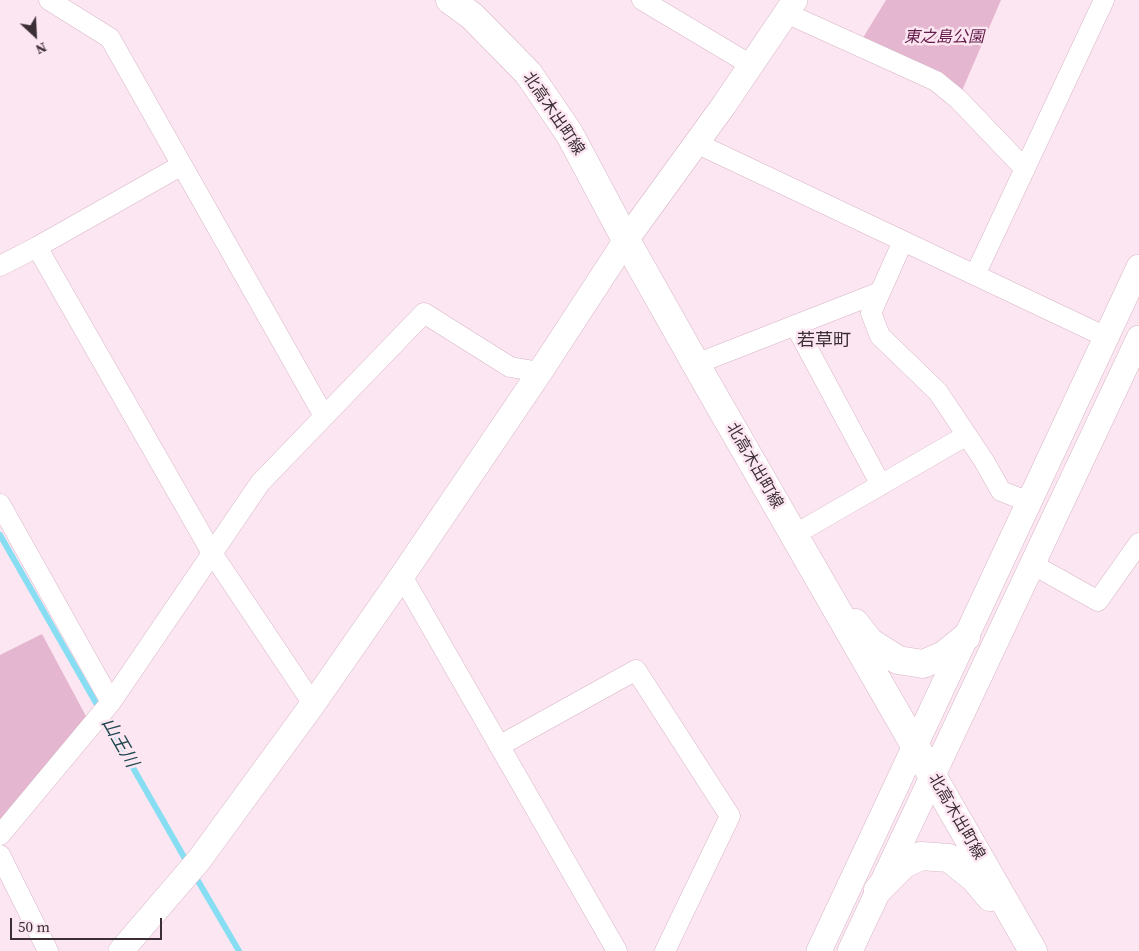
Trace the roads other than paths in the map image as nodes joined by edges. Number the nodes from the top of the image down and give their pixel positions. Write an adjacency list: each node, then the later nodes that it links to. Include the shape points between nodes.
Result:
1 (49, 0): 8 (street, via 110,38)
2 (450, 0): 10 (main road, 北高木出町線, via 472,16 528,74 569,133)
3 (642, 0): 6 (street)
4 (1104, 0): 9 (street)
5 (791, 6): 6 (street); 9 (street, via 936,81 958,99)
6 (751, 65): 7 (street)
7 (696, 143): 10 (street); 11 (street)
8 (182, 165): 12 (street); 22 (street)
9 (1025, 168): 15 (street)
10 (626, 240): 20 (main road, 北高木出町線); 21 (street)
11 (903, 241): 15 (street); 16 (street)
12 (37, 247): 13 (street); 29 (street)
13 (0, 266)
14 (1139, 267): 18 (street)
15 (975, 275): 18 (street)
16 (880, 292): 17 (street); 23 (street, via 871,312 880,336 938,392)
17 (795, 325): 20 (street); 24 (street)
18 (1106, 337): 25 (street)
19 (1139, 338): 30 (street)
20 (696, 364): 27 (main road, 北高木出町線)
21 (540, 372): 22 (street, via 510,367 424,313); 32 (street)
22 (324, 416): 29 (street, via 260,483)
23 (967, 435): 24 (street); 25 (street, via 1001,491)
24 (881, 485): 27 (street)
25 (1029, 502): 33 (street)
26 (0, 504): 34 (street)
27 (794, 535): 31 (main road, 北高木出町線)
28 (1139, 543): 30 (street, via 1098,601)
29 (212, 553): 34 (street); 35 (street)
30 (1032, 564): 38 (street)
31 (813, 569): 33 (main road, via 870,642 898,660 923,664 944,655); 37 (main road, 北高木出町線)
32 (402, 576): 35 (street); 36 (street)
33 (966, 637): 37 (street)
34 (111, 702): 39 (street)
35 (313, 704): 43 (street, via 199,860)
36 (499, 746): 44 (street); 45 (street, via 636,670 730,816)
37 (915, 747): 38 (main road, 北高木出町線); 46 (street)
38 (932, 776): 41 (street); 48 (main road, 北高木出町線)
39 (0, 835)
40 (0, 855): 42 (street)
41 (878, 890): 47 (street); 48 (main road, via 904,864 921,856 949,858 974,878)
42 (48, 951)
43 (121, 951)
44 (617, 951)
45 (665, 951)
46 (819, 951)
47 (850, 951)
48 (1033, 951)

